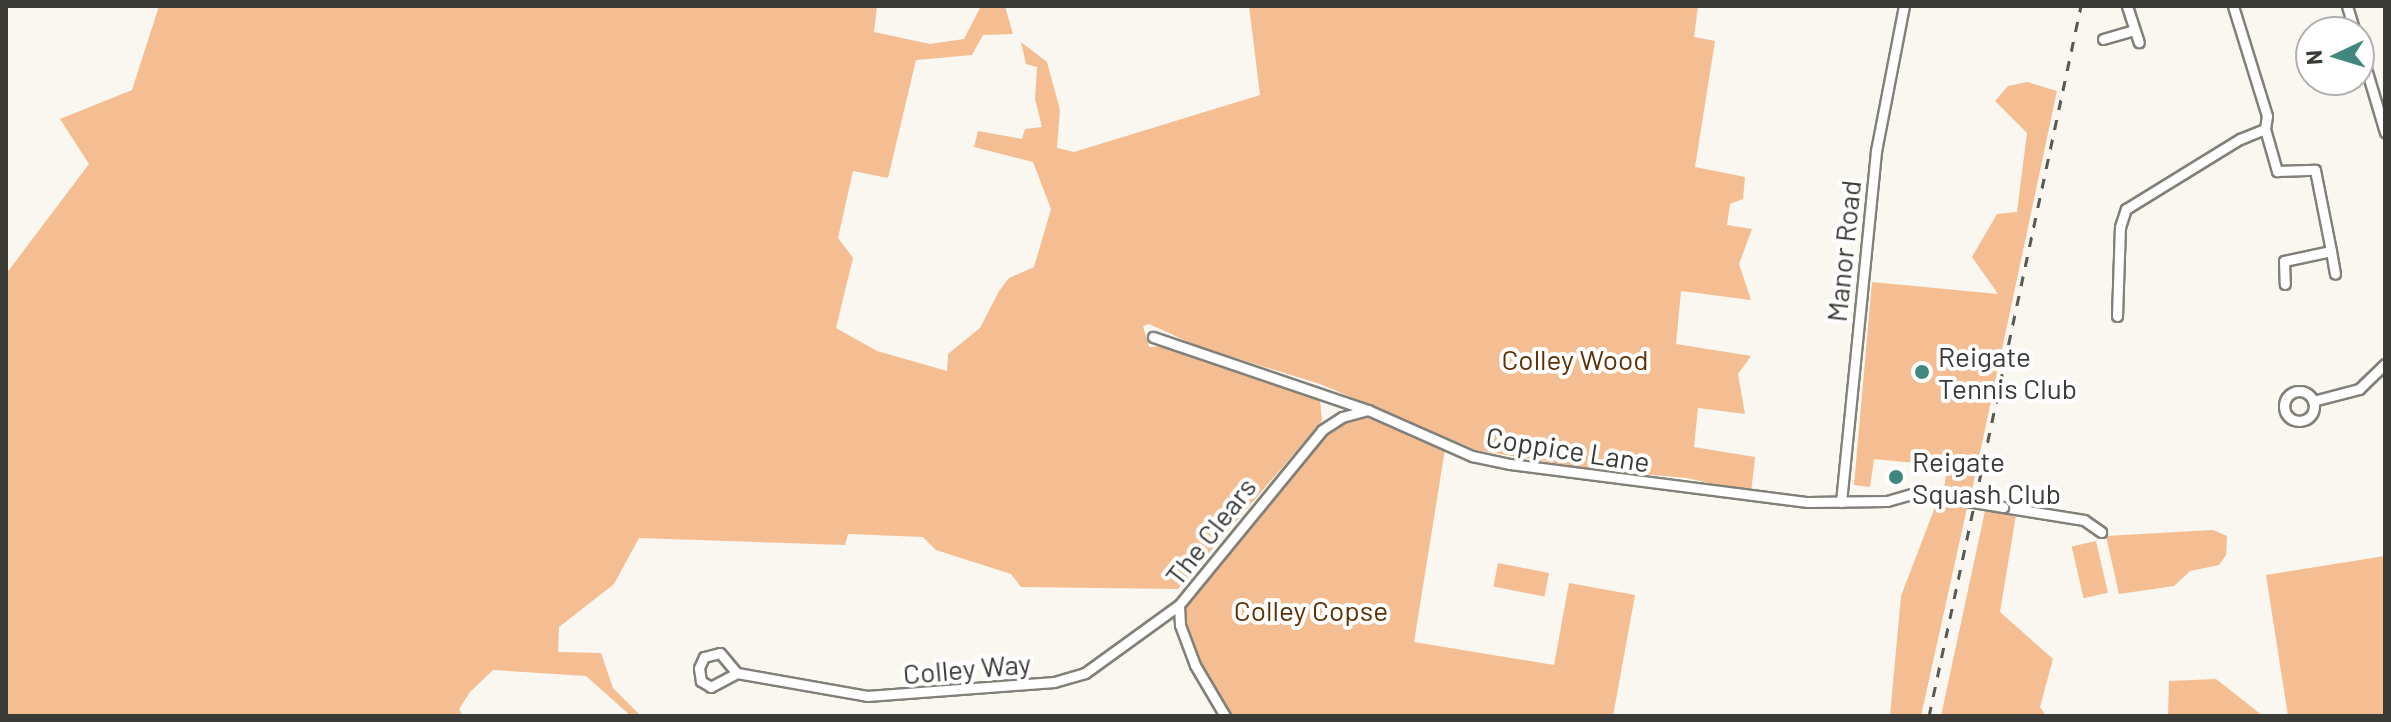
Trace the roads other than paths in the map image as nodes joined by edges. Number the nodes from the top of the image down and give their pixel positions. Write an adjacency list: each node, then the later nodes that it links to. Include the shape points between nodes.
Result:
1 (1904, 6): 18 (street, Manor Road, via 1876,151)
2 (2127, 6): 4 (street)
3 (2233, 6): 8 (street, via 2267,116)
4 (2134, 30): 5 (street); 6 (street)
5 (2103, 39)
6 (2139, 42)
7 (2374, 96): 9 (street)
8 (2265, 129): 10 (street, via 2277,171 2315,170); 13 (street, via 2126,209 2120,227)
9 (2385, 132)
10 (2331, 251): 11 (street); 12 (street, via 2284,261)
11 (2335, 274)
12 (2285, 284)
13 (2117, 316)
14 (1153, 337): 17 (street, Coppice Lane)
15 (2385, 364): 16 (street, via 2359,389)
16 (2313, 401)
17 (1368, 410): 18 (street, Coppice Lane, via 1472,456 1513,464 1694,491); 20 (street, The Clears, via 1322,430)
18 (1841, 502): 19 (street, Coppice Lane, bridge, via 1912,494 1948,498 2084,520)
19 (2101, 532)
20 (1179, 605): 21 (street, Colley Way, via 1085,673 1054,682 867,696); 22 (street, The Clears, via 1195,665)
21 (737, 673)
22 (1225, 716)

